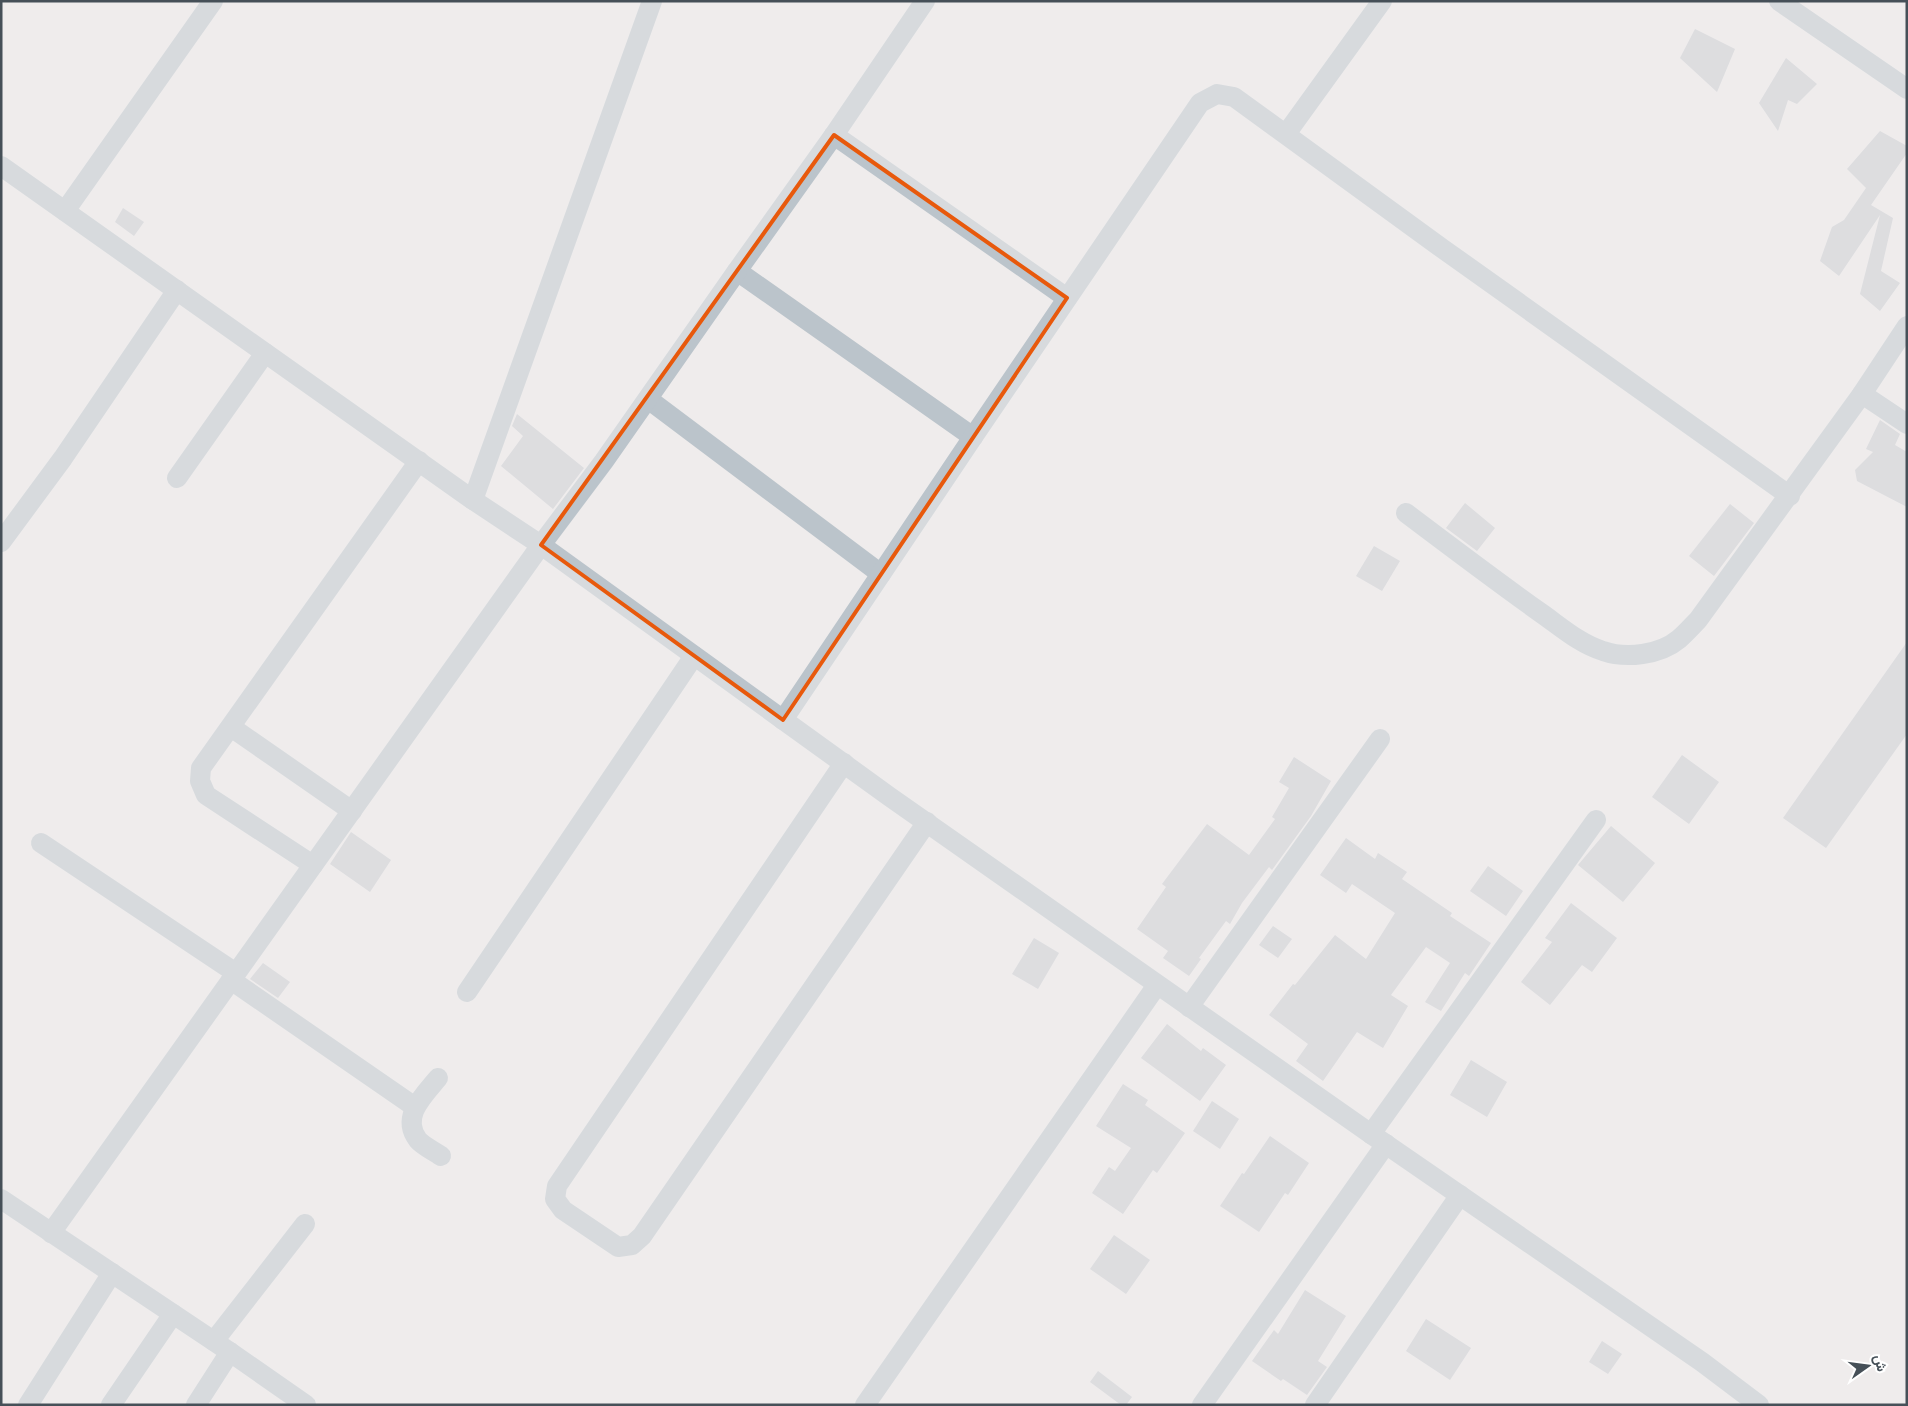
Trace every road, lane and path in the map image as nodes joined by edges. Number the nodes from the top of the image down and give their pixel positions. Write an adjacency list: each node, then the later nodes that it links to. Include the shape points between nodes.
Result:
1 (213, 1): 10 (street)
2 (652, 1): 23 (street)
3 (925, 1): 8 (street)
4 (1382, 1): 7 (street)
5 (1779, 1): 6 (street)
6 (1907, 89)
7 (1286, 134): 13 (street, via 1234,97 1217,94 1200,102); 22 (street, via 1450,255)
8 (834, 135): 11 (street); 13 (street)
9 (1, 166): 10 (street)
10 (66, 211): 12 (street)
11 (737, 271): 17 (street); 19 (street)
12 (177, 290): 15 (street); 25 (street, via 63,458)
13 (1067, 298): 19 (street)
14 (1907, 326): 16 (street)
15 (265, 353): 20 (street); 21 (street)
16 (1862, 394): 18 (street); 22 (street)
17 (648, 399): 26 (street); 27 (street)
18 (1907, 424)
19 (972, 437): 27 (street)
20 (419, 461): 23 (street); 30 (street)
21 (177, 478)
22 (1790, 496): 24 (street, via 1698,620 1679,639 1644,654 1623,655 1585,644)
23 (473, 500): 26 (street)
24 (1406, 513)
25 (1, 542)
26 (542, 545): 28 (street); 33 (street)
27 (881, 574): 29 (street)
28 (694, 656): 29 (street); 40 (street)
29 (783, 720): 32 (street)
30 (231, 726): 33 (street); 37 (street, via 202,768 200,781 206,794)
31 (1380, 739): 41 (street)
32 (844, 763): 35 (street); 35 (street, via 556,1186 555,1199 563,1210 618,1247 632,1245 642,1236)
33 (352, 811): 37 (street)
34 (1596, 820): 44 (street)
35 (927, 822): 39 (street)
36 (41, 843): 38 (street)
37 (313, 865): 38 (street)
38 (234, 977): 43 (street); 49 (street)
39 (1157, 985): 41 (street); 57 (street)
40 (467, 992)
41 (1189, 1007): 44 (street)
42 (438, 1078): 43 (street)
43 (415, 1107): 45 (street, via 411,1118 412,1130 419,1141)
44 (1378, 1139): 46 (street); 58 (street)
45 (441, 1156)
46 (1460, 1195): 59 (street); 60 (street)
47 (1, 1199): 49 (street)
48 (306, 1224): 52 (street)
49 (51, 1232): 50 (street)
50 (112, 1273): 51 (street); 53 (street)
51 (173, 1314): 52 (street); 54 (street)
52 (222, 1347): 55 (street); 56 (street)
53 (28, 1405)
54 (111, 1405)
55 (196, 1405)
56 (306, 1405)
57 (865, 1405)
58 (1202, 1405)
59 (1315, 1405)
60 (1759, 1405)

